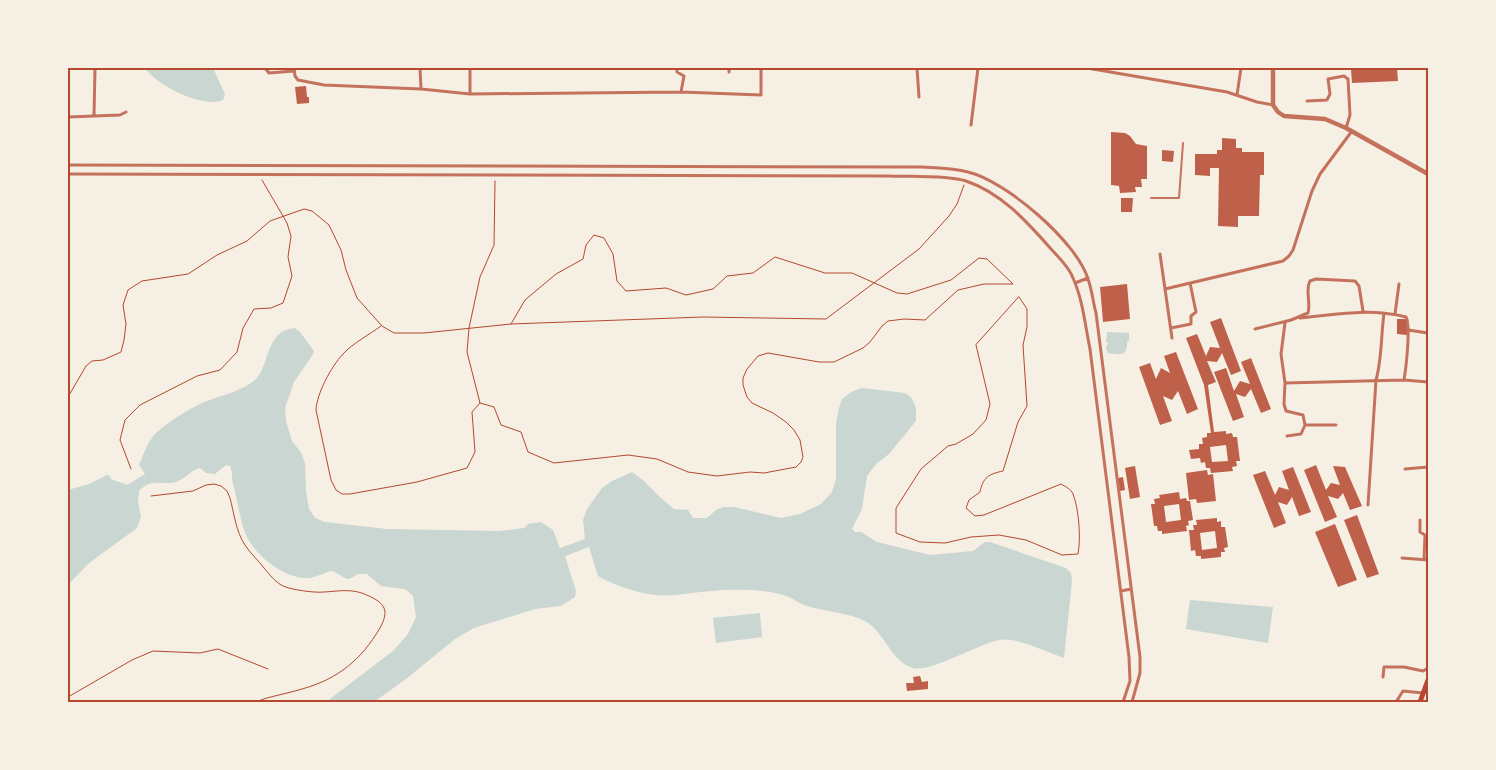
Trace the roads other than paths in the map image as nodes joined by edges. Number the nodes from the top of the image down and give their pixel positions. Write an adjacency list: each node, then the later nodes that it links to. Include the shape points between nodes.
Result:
1 (95, 68): 21 (street)
2 (265, 68): 12 (street, via 269,73)
3 (420, 68): 13 (street)
4 (470, 68): 15 (street)
5 (677, 68): 14 (street, via 677,72 684,76)
6 (761, 68): 14 (street, via 761,96)
7 (918, 68): 17 (street)
8 (978, 68): 23 (street)
9 (1087, 68): 16 (street)
10 (1241, 68): 16 (street)
11 (1273, 68): 19 (street)
12 (294, 69): 13 (street, via 298,80 324,85)
13 (421, 89): 15 (street)
14 (682, 92): 15 (street)
15 (470, 94)
16 (1237, 95): 19 (street)
17 (919, 97)
18 (1307, 101): 24 (street, via 1327,100 1330,94 1328,79 1346,77 1350,115)
19 (1273, 105): 24 (street, via 1284,116 1325,119)
20 (126, 112): 21 (street)
21 (94, 116): 22 (street)
22 (68, 117)
23 (971, 125)
24 (1346, 128): 25 (street)
25 (1352, 131): 29 (street); 34 (street, via 1312,191 1289,256 1283,261)
26 (1183, 143): 30 (lane, via 1179,198)
27 (68, 165): 32 (street, via 947,168 970,172 1016,197 1045,221 1077,256)
28 (68, 174): 33 (street, via 890,176 965,181 986,190 1009,206 1069,269)
29 (1428, 174)
30 (1151, 198)
31 (1160, 254): 36 (street)
32 (1088, 278): 33 (street); 61 (street, via 1096,313)
33 (1075, 283): 62 (street, via 1082,302 1090,348)
34 (1190, 284): 36 (street); 42 (street, via 1196,312 1191,316 1190,324)
35 (1399, 284): 39 (street)
36 (1165, 289): 42 (street)
37 (1364, 312): 38 (street); 40 (street); 40 (street, via 1355,281 1316,278 1308,285 1308,313)
38 (1384, 313): 39 (street); 47 (street)
39 (1395, 314): 44 (street, via 1406,317)
40 (1300, 318): 41 (street)
41 (1284, 322): 43 (street); 50 (street, via 1281,354)
42 (1170, 328): 46 (street)
43 (1255, 329)
44 (1408, 330): 45 (street); 48 (street)
45 (1428, 333)
46 (1172, 338)
47 (1376, 380): 48 (street); 50 (street); 56 (street)
48 (1404, 380): 49 (street)
49 (1428, 382)
50 (1284, 383): 51 (street, via 1286,411 1303,415)
51 (1305, 425): 52 (street); 53 (street, via 1301,434)
52 (1336, 425)
53 (1287, 436)
54 (1428, 467): 55 (street)
55 (1405, 470)
56 (1368, 505)
57 (1420, 520): 59 (street, via 1420,532 1425,535)
58 (1402, 558): 59 (street)
59 (1424, 560): 60 (street)
60 (1428, 560)
61 (1131, 589): 62 (street); 68 (street, via 1140,656 1140,674)
62 (1120, 591): 67 (street, via 1130,681)
63 (1428, 668): 64 (street, via 1423,671 1384,667)
64 (1384, 677)
65 (1428, 680): 66 (main road)
66 (1424, 693): 69 (street, via 1403,691); 70 (main road)
67 (1123, 702)
68 (1132, 702)
69 (1396, 702)
70 (1420, 702)

